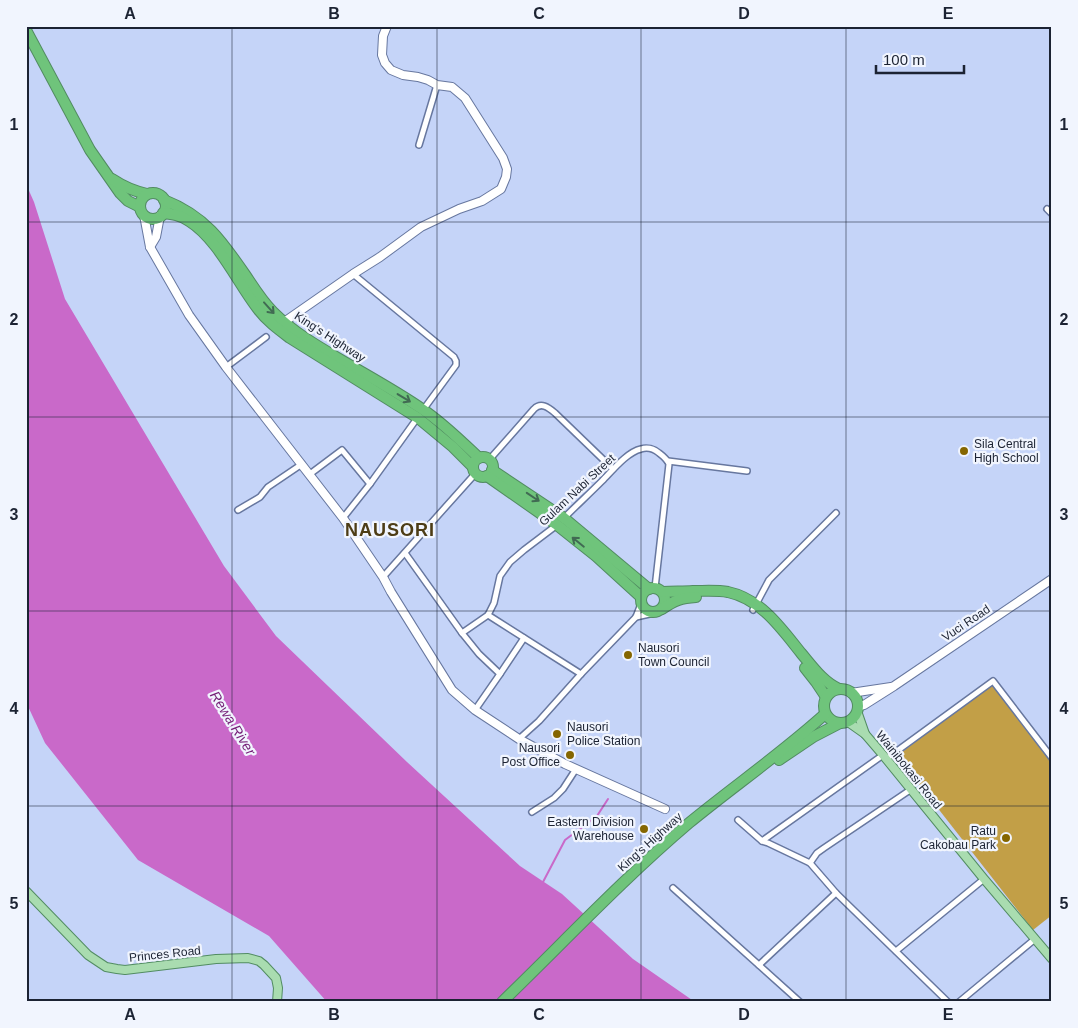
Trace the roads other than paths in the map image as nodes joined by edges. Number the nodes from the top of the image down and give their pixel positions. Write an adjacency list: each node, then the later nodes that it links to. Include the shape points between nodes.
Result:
1 (387, 26): 3 (street, via 383,36 385,63 391,70)
2 (26, 30): 5 (highway)
3 (437, 85): 4 (street); 13 (street, via 452,87 465,98 503,158 507,169 504,184 482,201 421,227)
4 (419, 145)
5 (107, 176): 6 (highway, via 135,192); 9 (highway, via 128,201)
6 (147, 194): 7 (highway, via 155,193); 9 (highway, via 142,200)
7 (164, 200): 11 (highway, via 166,207); 14 (highway, King's Highway, one-way to 14, via 207,225 266,305)
8 (1047, 209): 10 (street)
9 (142, 211): 11 (highway, via 148,218); 12 (street)
10 (1052, 214)
11 (162, 215): 12 (street); 17 (highway, King's Highway, via 177,215 206,235 259,310 277,328)
12 (150, 247): 16 (street, via 189,315)
13 (353, 274): 14 (street); 17 (street, via 456,361)
14 (284, 322): 17 (highway, King's Highway, one-way to 17)
15 (266, 337): 16 (street)
16 (226, 367): 19 (street)
17 (420, 414): 20 (highway, King's Highway, via 448,442); 24 (street)
18 (668, 461): 21 (street, Gulam Nabi Street, via 656,451 642,448); 22 (street); 32 (street)
19 (302, 464): 23 (street); 25 (street)
20 (483, 467): 21 (street, via 540,405 555,412); 28 (highway, King's Highway); 29 (street)
21 (614, 469): 28 (street, Gulam Nabi Street)
22 (746, 471)
23 (310, 474): 24 (street, via 342,450); 27 (street)
24 (370, 484): 27 (street)
25 (238, 510)
26 (836, 513): 34 (street, via 769,580)
27 (343, 518): 30 (street)
28 (561, 522): 32 (highway, King's Highway); 33 (highway, King's Highway, one-way to 28); 36 (street, Gulam Nabi Street, via 510,562 500,576)
29 (405, 553): 30 (street); 38 (street)
30 (383, 577): 47 (street, via 452,690)
31 (1052, 579): 42 (street, Vuci Road)
32 (656, 590): 33 (highway, via 643,593); 34 (highway, via 724,592 744,598); 35 (highway, via 666,601)
33 (641, 600): 35 (highway, via 646,611); 37 (street)
34 (754, 608): 35 (highway, via 728,599 696,597 674,601); 43 (highway, via 766,612 830,685); 45 (highway)
35 (658, 611): 37 (street)
36 (488, 615): 38 (street); 39 (street)
37 (636, 617): 41 (street)
38 (462, 633): 40 (street)
39 (524, 638): 40 (street); 41 (street)
40 (500, 674): 47 (street)
41 (581, 674): 51 (street)
42 (894, 686): 44 (street, Vuci Road); 46 (street, Vuci Road)
43 (840, 689): 44 (highway); 45 (highway)
44 (852, 693): 46 (highway)
45 (826, 697): 48 (highway)
46 (858, 709): 49 (highway, via 854,717); 50 (main road, Wainibokasi Road)
47 (475, 710): 51 (street)
48 (825, 714): 49 (highway, via 834,722); 65 (highway, King's Highway, via 689,824)
49 (844, 723): 50 (main road, Wainibokasi Road); 65 (highway, King's Highway, via 812,737 760,774)
50 (865, 734): 52 (main road, Wainibokasi Road)
51 (519, 739): 54 (street)
52 (884, 757): 53 (street, via 993,682); 55 (main road, Wainibokasi Road); 59 (street)
53 (1052, 758)
54 (576, 768): 56 (street); 57 (street, via 563,789)
55 (910, 790): 60 (street, via 817,853); 61 (main road, Wainibokasi Road)
56 (665, 808)
57 (532, 812)
58 (738, 820): 59 (street)
59 (762, 842): 60 (street)
60 (810, 863): 64 (street)
61 (984, 879): 66 (main road, Wainibokasi Road); 67 (street)
62 (673, 888): 69 (street)
63 (26, 891): 70 (main road, Princes Road, via 88,955 106,966 125,970 248,958 259,961 276,978)
64 (836, 893): 67 (street); 69 (street)
65 (615, 896): 71 (highway, King's Highway); 72 (highway, King's Highway)
66 (1035, 939): 68 (main road, Wainibokasi Road); 75 (street)
67 (896, 951): 74 (street)
68 (1052, 959)
69 (759, 965): 73 (street)
70 (277, 1002)
71 (502, 1002)
72 (512, 1002)
73 (800, 1002)
74 (948, 1002)
75 (959, 1002)

